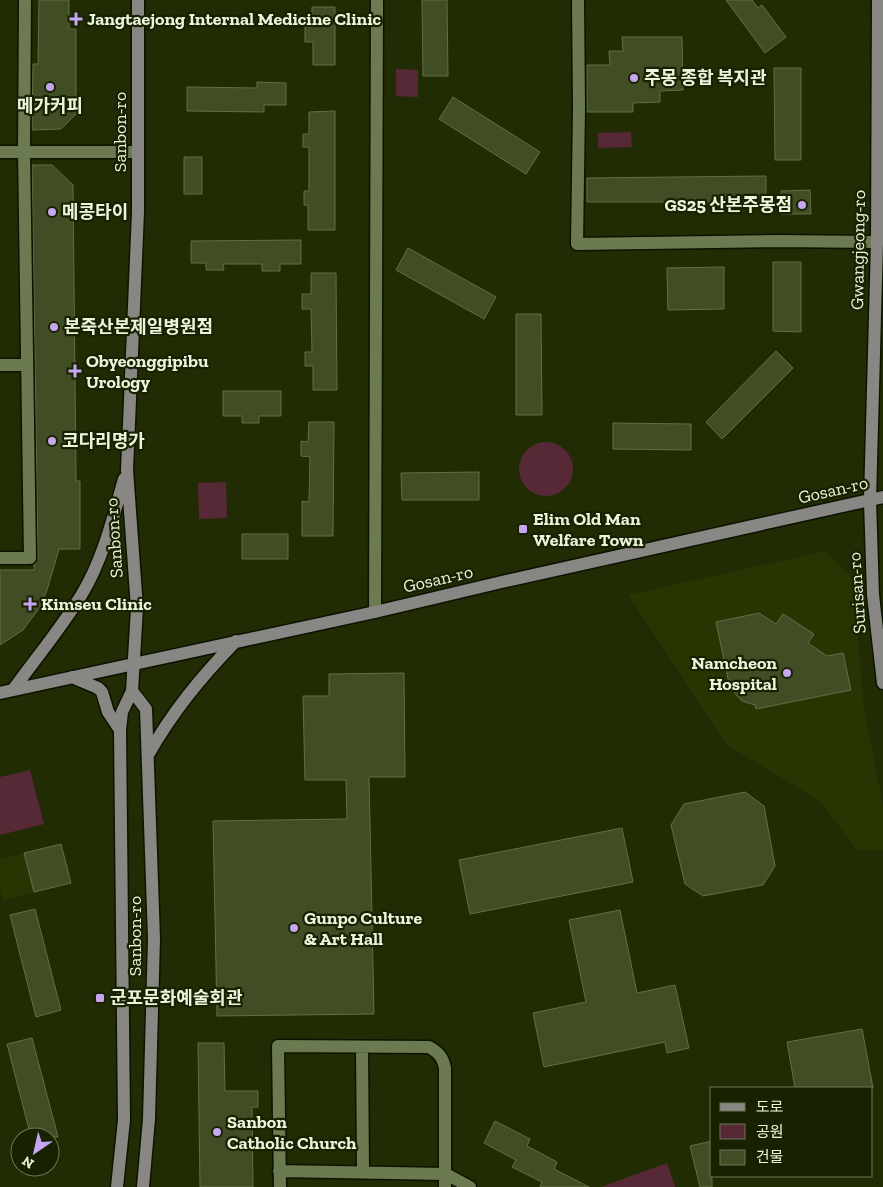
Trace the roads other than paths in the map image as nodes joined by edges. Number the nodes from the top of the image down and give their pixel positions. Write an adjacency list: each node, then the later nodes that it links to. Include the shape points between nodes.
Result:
1 (25, 0): 6 (street)
2 (138, 0): 8 (street, Sanbon-ro)
3 (377, 0): 17 (street)
4 (578, 0): 10 (street, via 577,244)
5 (878, 0): 9 (street, Gwangjeong-ro)
6 (24, 151): 7 (street); 8 (street); 12 (street)
7 (0, 152)
8 (138, 152): 13 (street, Sanbon-ro)
9 (880, 220): 10 (street, Gwangjeong-ro)
10 (877, 242): 15 (street, Gwangjeong-ro)
11 (0, 365): 12 (street)
12 (27, 365): 16 (street, via 30,558)
13 (127, 470): 19 (street, Sanbon-ro, via 137,608); 22 (street, via 106,541 83,592)
14 (883, 497): 15 (street, Gosan-ro)
15 (870, 500): 17 (street, Gosan-ro); 20 (street, Surisan-ro, via 873,595)
16 (0, 558)
17 (375, 612): 18 (street, Gosan-ro)
18 (236, 641): 19 (street, Gosan-ro); 26 (street, via 175,710)
19 (133, 665): 21 (street, Gosan-ro); 23 (street, Sanbon-ro)
20 (883, 675)
21 (72, 676): 22 (street, Gosan-ro); 25 (street, via 102,692 108,712)
22 (13, 690): 24 (street, Gosan-ro)
23 (132, 691): 25 (street, via 122,712); 26 (street, Sanbon-ro, via 146,709)
24 (0, 693)
25 (120, 730): 31 (street, via 124,1120)
26 (148, 755): 32 (street, Sanbon-ro, via 154,939 149,1119)
27 (362, 1048): 28 (street, via 278,1046); 29 (street); 30 (street, via 429,1047 440,1055 444,1061)
28 (279, 1171): 29 (street); 33 (street)
29 (363, 1172): 30 (street)
30 (446, 1174): 34 (street); 35 (street)
31 (117, 1187)
32 (143, 1187)
33 (280, 1187)
34 (445, 1187)
35 (470, 1187)

